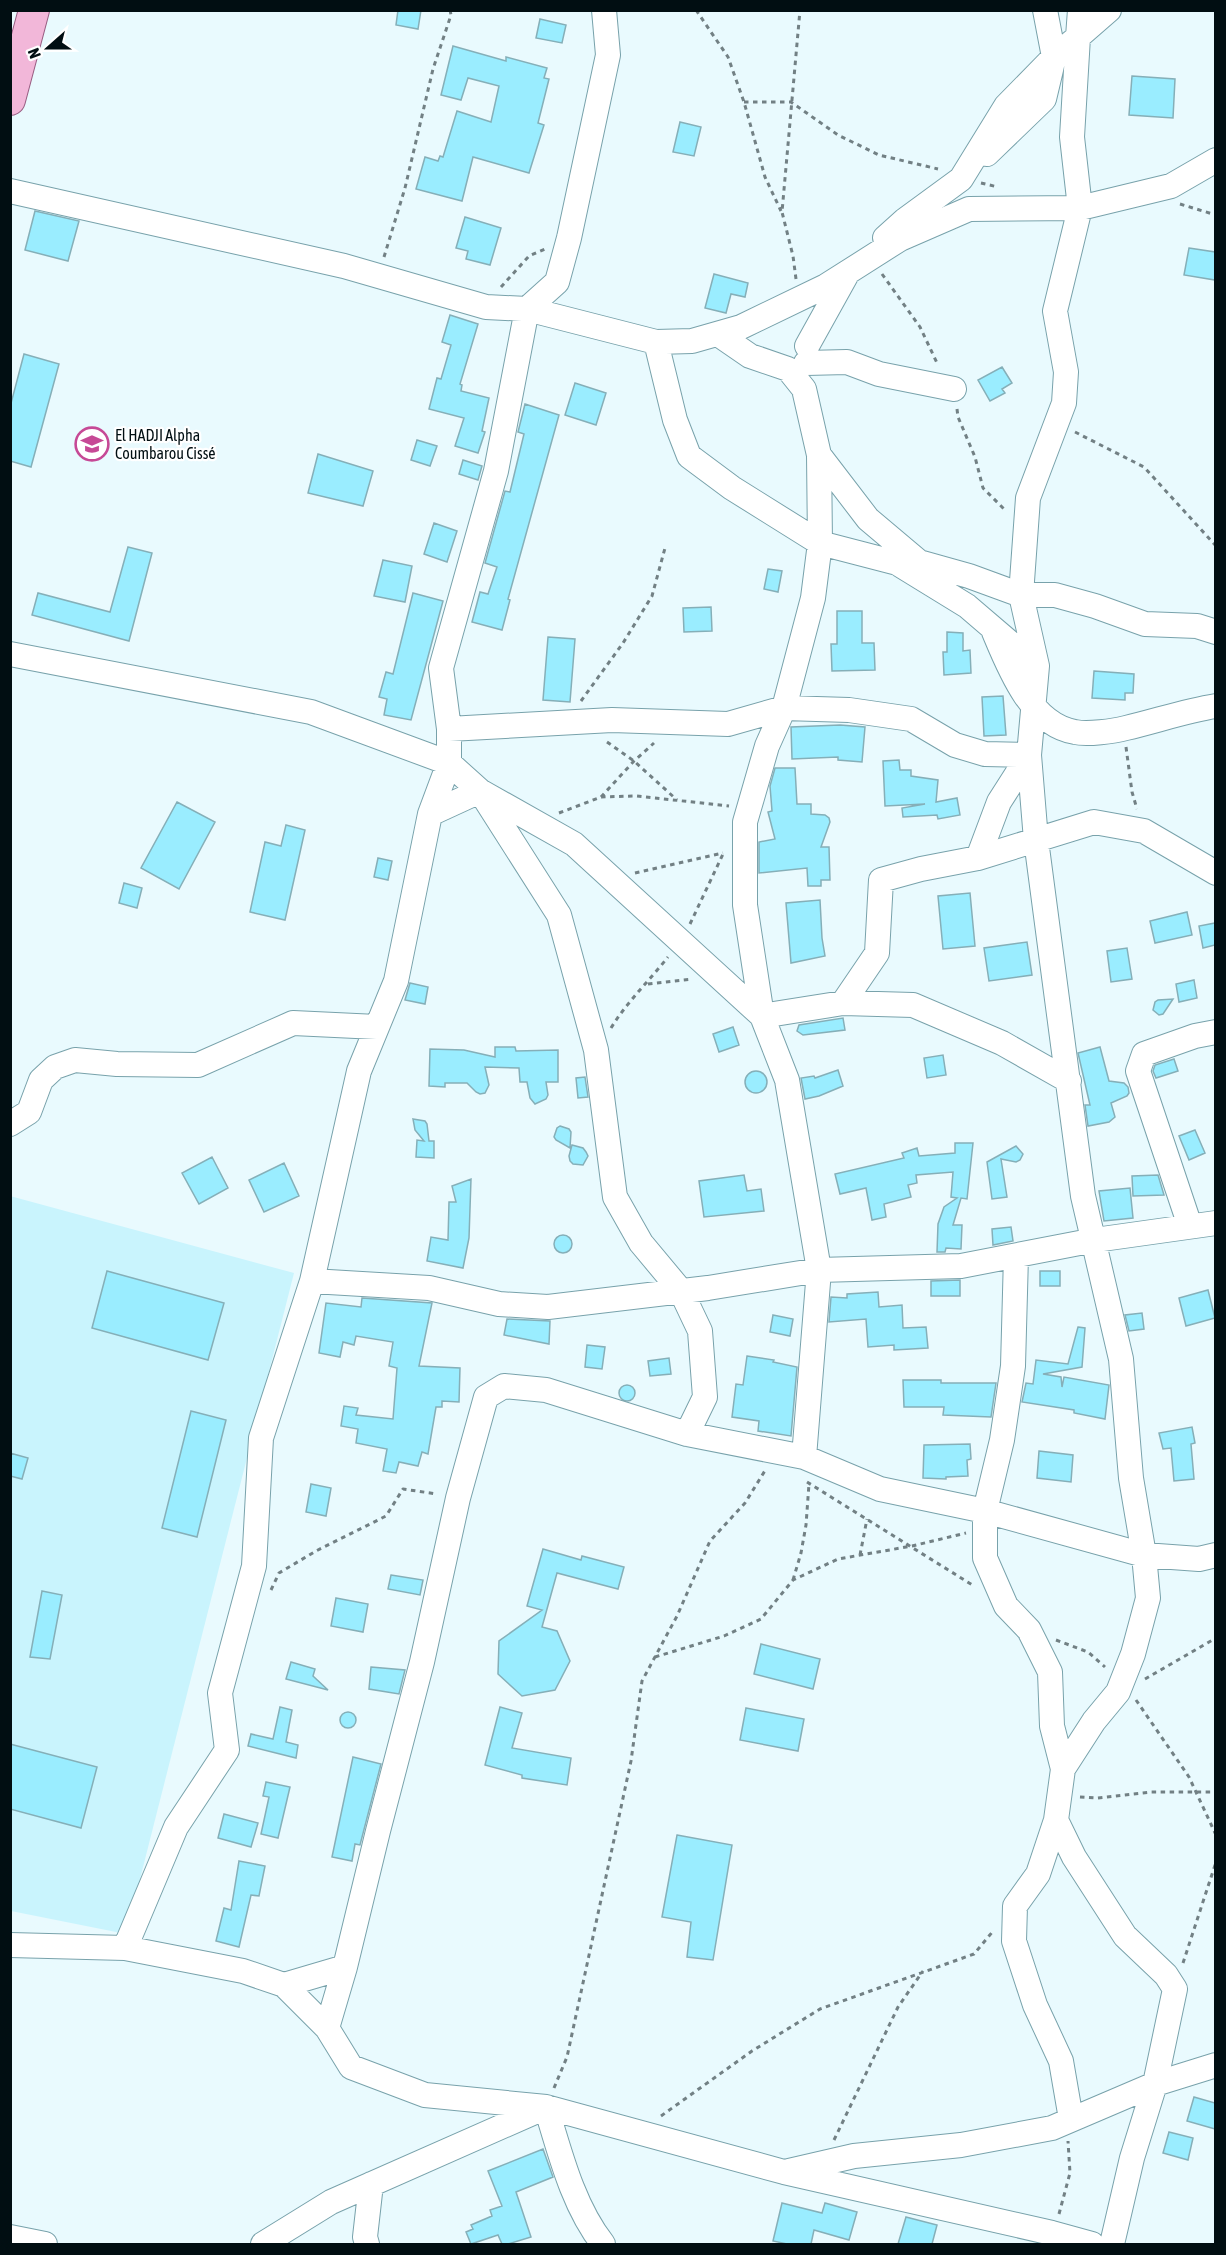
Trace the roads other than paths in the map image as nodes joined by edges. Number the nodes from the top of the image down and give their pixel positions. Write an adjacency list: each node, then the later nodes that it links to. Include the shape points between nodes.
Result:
1 (34, 10): 8 (main road)
2 (604, 10): 14 (street, via 608,55 569,238 557,282)
3 (1045, 10): 7 (street)
4 (1080, 10): 6 (street)
5 (1109, 10): 6 (street)
6 (1078, 37): 7 (street); 11 (street, via 1072,137)
7 (1054, 57): 12 (street, via 1044,99 961,179 905,220)
8 (10, 100)
9 (1215, 160): 11 (street, via 1170,186)
10 (10, 192): 14 (street, via 344,266 486,308)
11 (1080, 208): 12 (street, via 969,209 900,239); 22 (street, via 1055,311 1066,372 1064,403 1028,498)
12 (848, 272): 13 (street); 17 (street)
13 (799, 299): 15 (street); 17 (street)
14 (527, 309): 16 (street); 31 (street, via 496,471 441,668)
15 (718, 334): 16 (street, via 692,341); 18 (street, via 750,356 788,369)
16 (656, 342): 21 (street, via 675,420 689,456)
17 (807, 354): 18 (street); 19 (street)
18 (804, 389): 20 (street)
19 (954, 389)
20 (819, 455): 21 (street); 22 (street, via 868,519 919,562)
21 (820, 543): 24 (street, via 897,562 968,606); 29 (street, via 813,598)
22 (1021, 596): 23 (street, via 1055,595 1145,624); 26 (street)
23 (1209, 625)
24 (992, 627): 26 (street); 27 (street, via 1012,675)
25 (10, 654): 34 (street, via 311,712)
26 (1037, 666): 27 (street)
27 (1034, 706): 28 (street, via 1055,726 1076,733 1123,729); 33 (street)
28 (1215, 706)
29 (784, 708): 30 (street); 32 (street); 33 (street, via 849,710 911,719 955,745 985,754)
30 (728, 724): 31 (street, via 612,720); 32 (street)
31 (449, 729): 34 (street)
32 (767, 746): 41 (street, via 745,822 745,905)
33 (1029, 755): 37 (street); 38 (street, via 999,802)
34 (449, 763): 35 (street); 36 (street)
35 (480, 791): 36 (street); 41 (street, via 574,844); 52 (street, via 559,915 596,1050 615,1197 641,1243)
36 (430, 814): 42 (street, via 396,981)
37 (1036, 840): 38 (street); 39 (street, via 1094,822 1143,831); 44 (street)
38 (978, 858): 40 (street, via 881,880 877,953)
39 (1215, 873)
40 (843, 1003): 41 (street); 44 (street, via 913,1005 1002,1043)
41 (762, 1017): 50 (street, via 787,1080)
42 (377, 1027): 45 (street, via 293,1023 198,1065 75,1060 56,1067 41,1080 29,1112); 51 (street, via 359,1071)
43 (1215, 1032): 47 (street, via 1144,1054 1138,1071)
44 (1068, 1081): 48 (street, via 1083,1196)
45 (10, 1124)
46 (1215, 1222): 47 (street)
47 (1190, 1226): 48 (street)
48 (1095, 1240): 49 (street); 56 (street, via 1121,1359 1131,1478)
49 (1016, 1256): 50 (street, via 961,1266); 55 (street, via 1012,1366)
50 (819, 1270): 52 (street); 54 (street)
51 (312, 1281): 52 (street, via 429,1288 499,1304 548,1307); 61 (street, via 261,1438 254,1566 220,1693 227,1750 176,1827)
52 (681, 1291): 53 (street, via 700,1331 705,1397)
53 (687, 1434): 54 (street, via 777,1451); 62 (street, via 546,1390 504,1386 486,1397)
54 (803, 1466): 55 (street)
55 (985, 1520): 56 (street); 58 (street, via 985,1558 1006,1606 1029,1630 1050,1672 1052,1726)
56 (1144, 1555): 57 (street); 58 (street, via 1148,1598 1125,1684)
57 (1215, 1556)
58 (1062, 1768): 59 (street)
59 (1057, 1808): 66 (street, via 1074,1857 1125,1936 1166,1975 1175,1989); 68 (street, via 1038,1874 1015,1906 1014,1941 1035,2004 1061,2061)
60 (10, 1945): 61 (street)
61 (125, 1948): 63 (street, via 243,1971)
62 (345, 1967): 63 (street); 64 (street)
63 (284, 1985): 64 (street)
64 (327, 2028): 67 (street, via 351,2067 425,2096)
65 (1215, 2066): 66 (street)
66 (1155, 2084): 68 (street); 77 (street, via 1132,2158)
67 (546, 2107): 69 (street); 70 (street); 75 (street, via 569,2177 591,2229)
68 (1071, 2120): 69 (street, via 1052,2128 961,2145 854,2156)
69 (784, 2172): 76 (street)
70 (371, 2184): 73 (street, via 331,2202); 74 (street)
71 (10, 2237): 72 (street)
72 (45, 2244)
73 (263, 2244)
74 (367, 2244)
75 (603, 2244)
76 (1092, 2244)
77 (1112, 2244)

